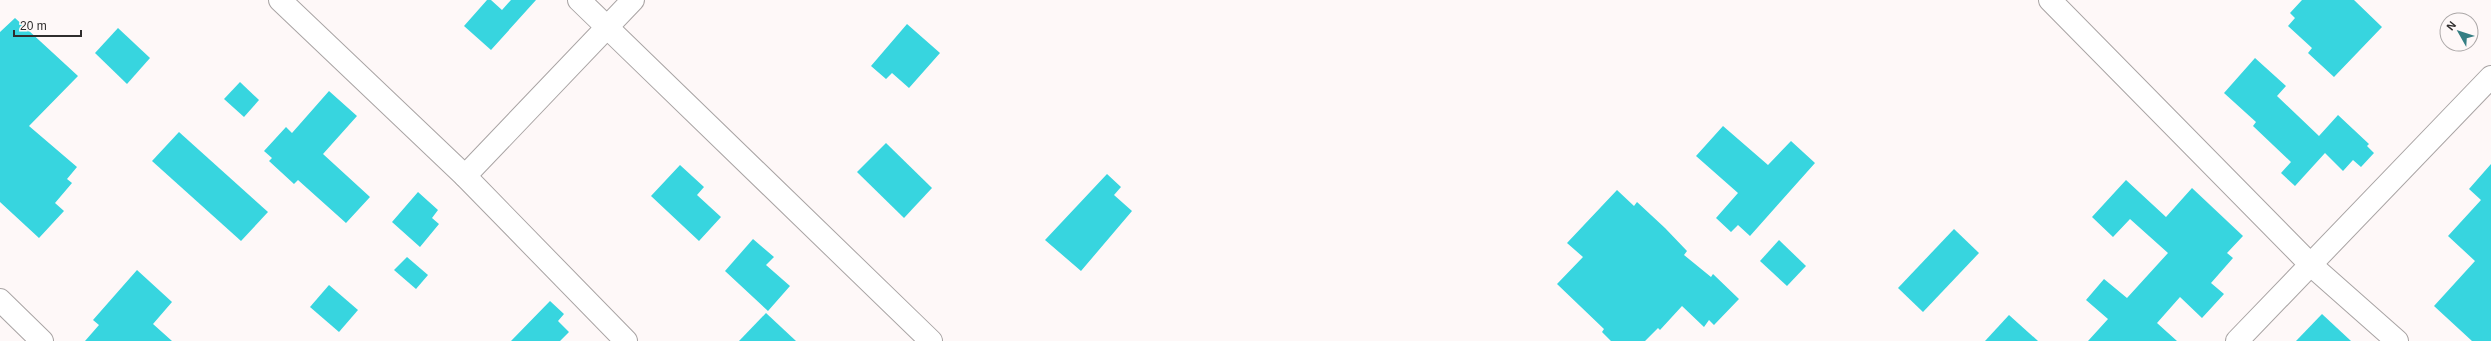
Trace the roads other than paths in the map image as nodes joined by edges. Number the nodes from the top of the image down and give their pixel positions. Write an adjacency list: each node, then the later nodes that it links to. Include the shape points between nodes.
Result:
1 (280, 0): 7 (street)
2 (579, 0): 5 (street)
3 (633, 0): 5 (street)
4 (2050, 0): 8 (street)
5 (607, 26): 7 (street); 12 (street)
6 (2491, 77): 8 (street)
7 (465, 176): 11 (street)
8 (2311, 265): 13 (street); 14 (street)
9 (0, 300): 10 (street)
10 (42, 341)
11 (626, 341)
12 (931, 341)
13 (2237, 341)
14 (2397, 341)

